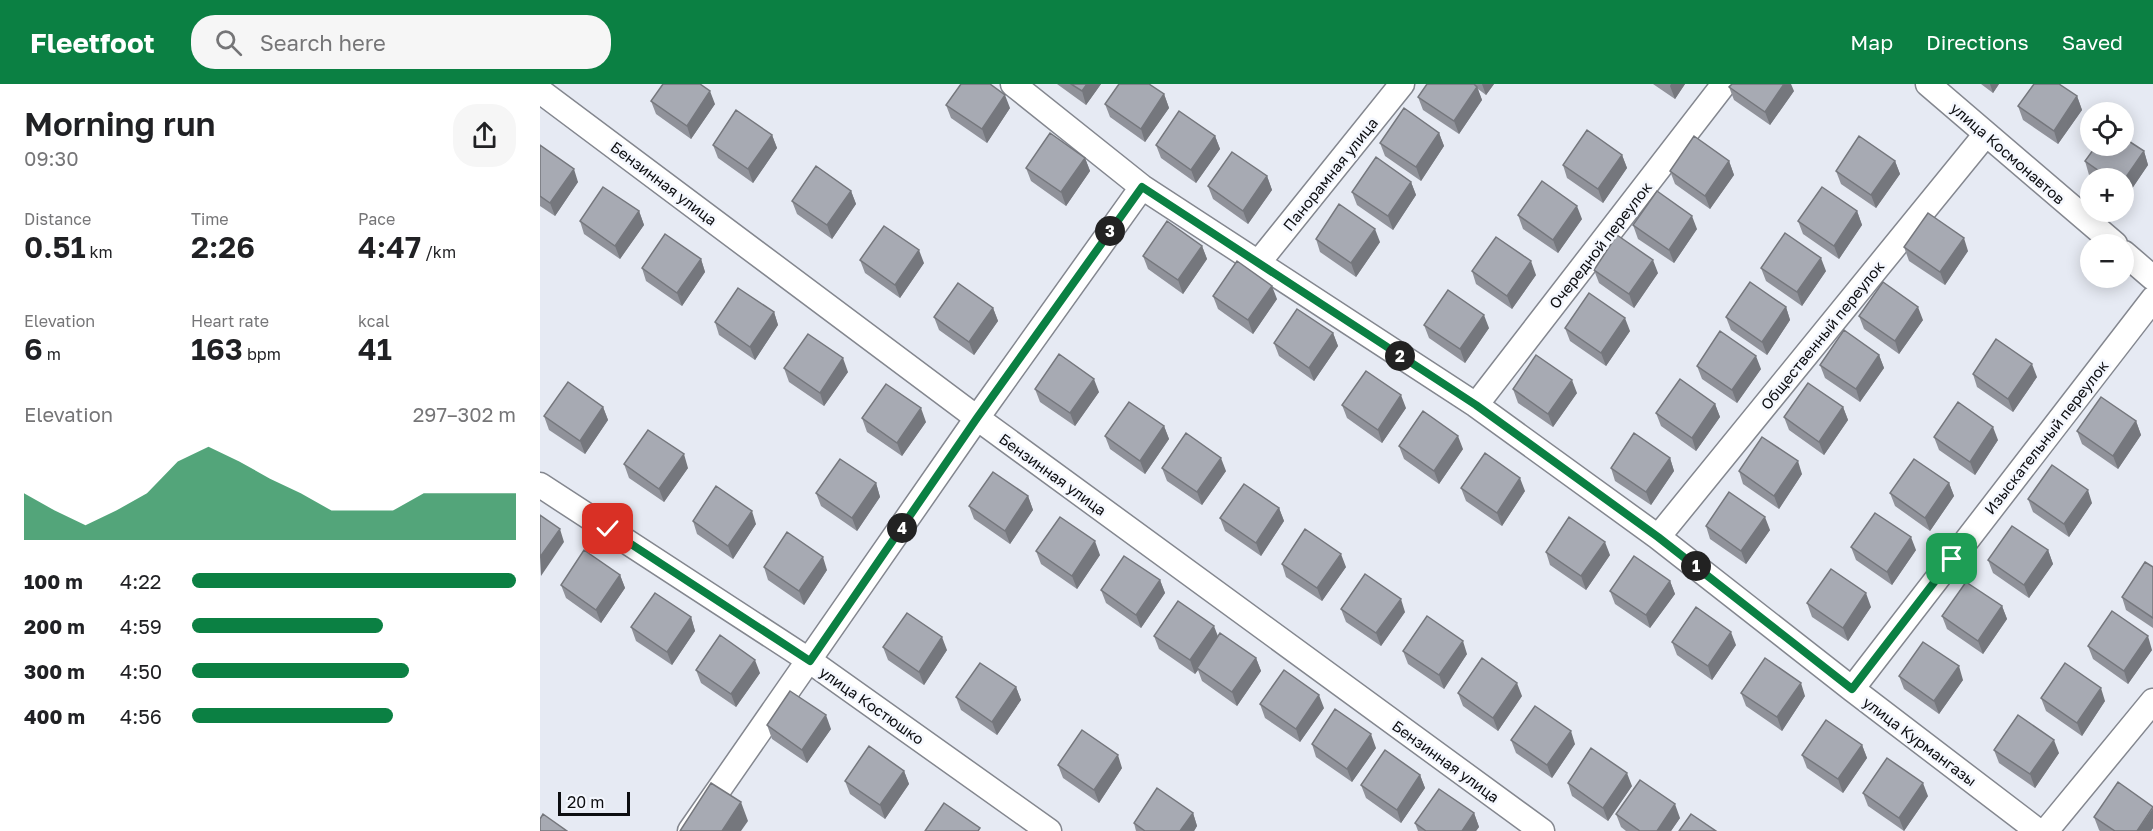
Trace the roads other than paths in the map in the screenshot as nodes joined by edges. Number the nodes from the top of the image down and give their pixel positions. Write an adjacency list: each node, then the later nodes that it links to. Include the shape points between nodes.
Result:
1 (1013, 84): 7 (street, улица Курмангазы)
2 (1402, 84): 10 (street, Панорамная улица)
3 (1724, 84): 13 (street, Очередной переулок)
4 (1928, 84): 6 (street, улица Космонавтов)
5 (540, 91): 14 (street, Бензинная улица)
6 (1986, 134): 8 (street, улица Космонавтов); 16 (street, Общественный переулок)
7 (1142, 187): 10 (street, улица Курмангазы); 14 (street)
8 (2103, 234)
9 (2134, 262): 11 (street)
10 (1258, 263): 13 (street, улица Курмангазы)
11 (2153, 278)
12 (2153, 299): 18 (street, Изыскательный переулок)
13 (1476, 405): 16 (street, улица Курмангазы)
14 (977, 418): 17 (street); 22 (street, Бензинная улица)
15 (540, 485): 17 (street, улица Костюшко)
16 (1658, 537): 18 (street, улица Курмангазы)
17 (810, 661): 20 (street); 21 (street, улица Костюшко)
18 (1852, 689): 23 (street, улица Курмангазы)
19 (2153, 701): 24 (street)
20 (690, 831)
21 (1049, 831)
22 (1542, 831)
23 (2038, 831)
24 (2046, 831)

